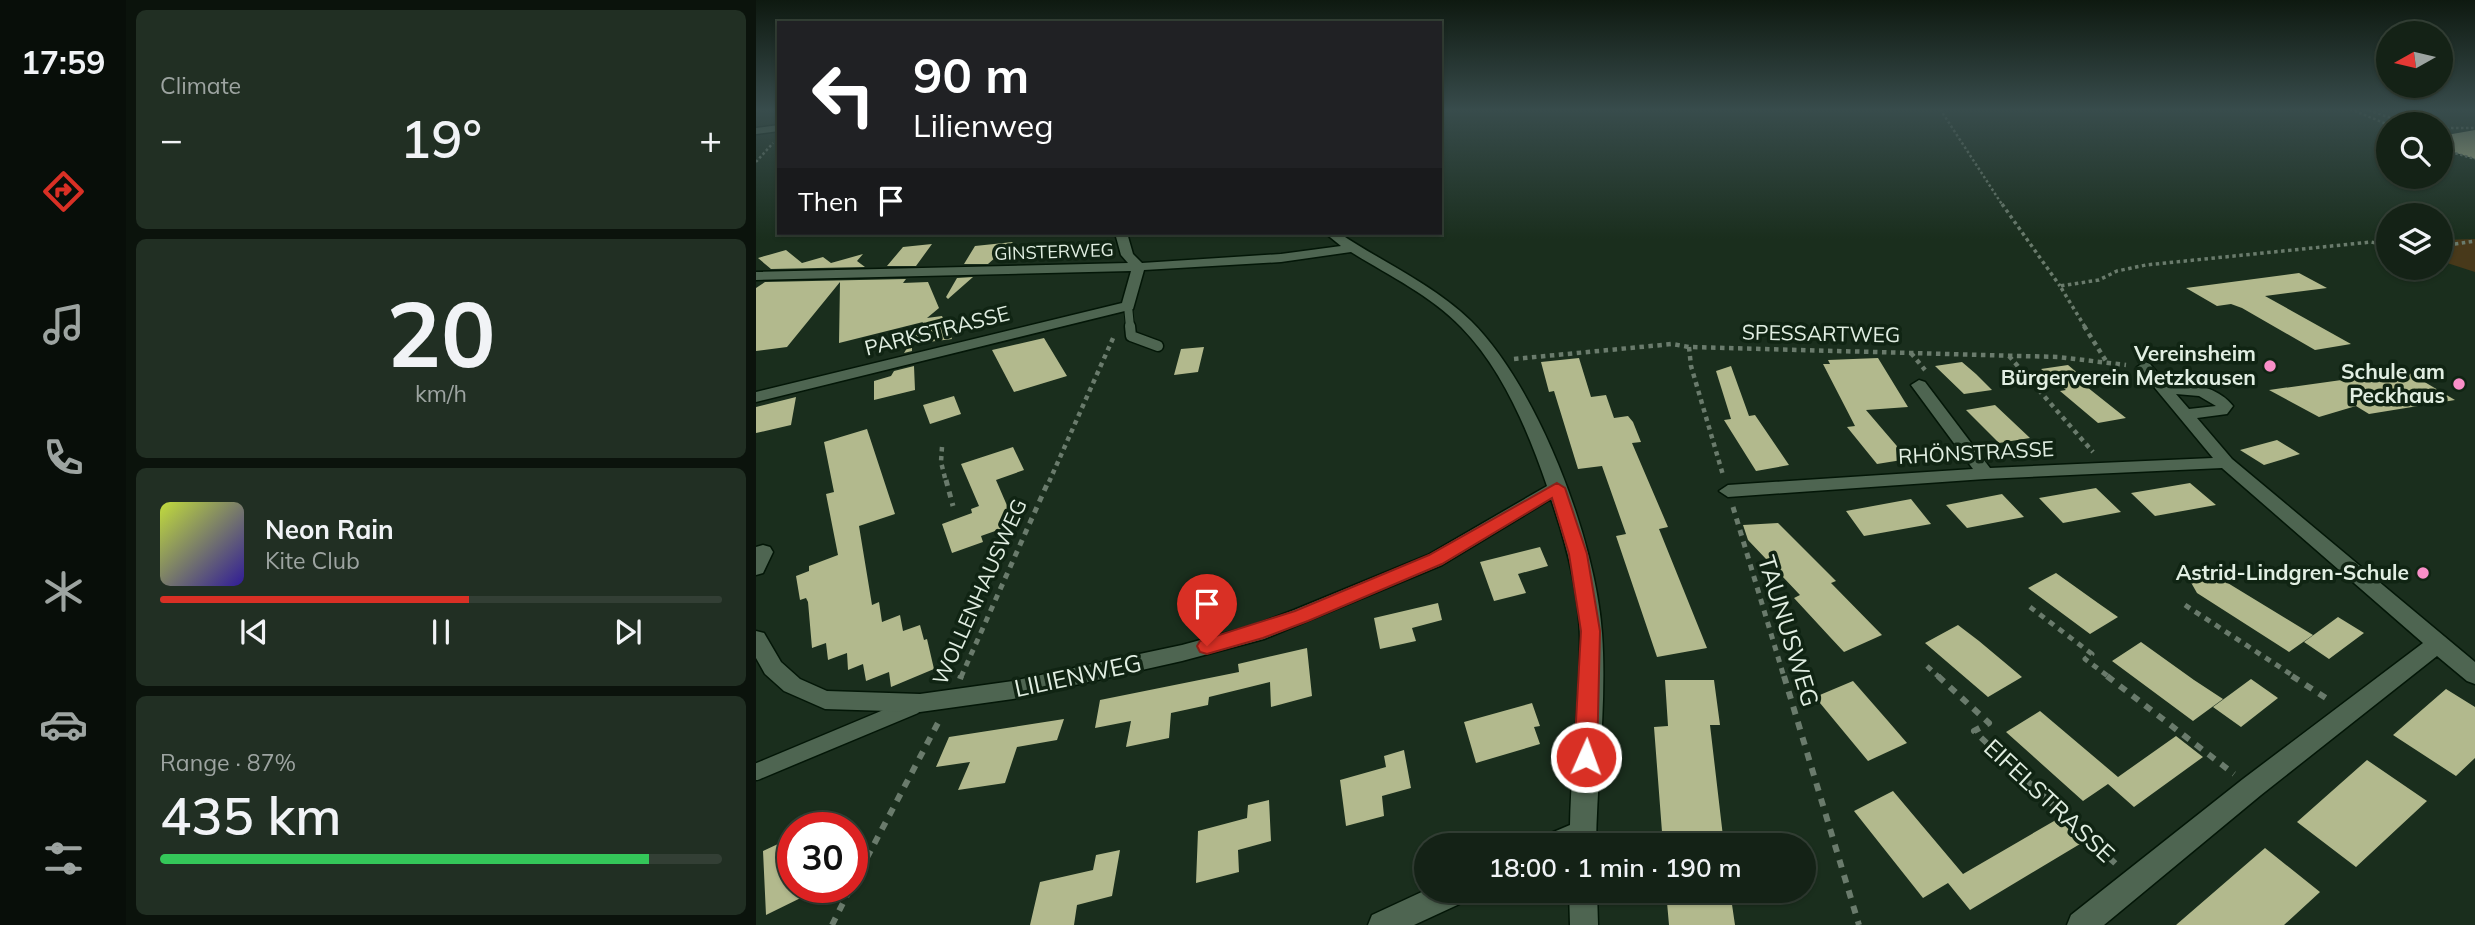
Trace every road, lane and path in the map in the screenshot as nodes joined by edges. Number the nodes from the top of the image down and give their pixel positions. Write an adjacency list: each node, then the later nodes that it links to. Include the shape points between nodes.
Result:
1 (1968, 152): 12 (path)
2 (2453, 153): 3 (path)
3 (2475, 159)
4 (1122, 235): 10 (street, via 1127,255)
5 (1334, 235): 9 (street)
6 (2475, 241): 8 (path)
7 (2376, 243): 12 (path, via 2146,265)
8 (2453, 244)
9 (1351, 248): 10 (street, GINSTERWEG, via 1281,258); 17 (street, via 1440,302 1468,326)
10 (1139, 267): 11 (street, GINSTERWEG); 13 (street)
11 (756, 276)
12 (2060, 286): 18 (path)
13 (1128, 306): 14 (lane, via 1131,337); 22 (street, PARKSTRASSE); 37 (path, WOLLENHAUSWEG)
14 (1158, 346)
15 (1689, 347): 16 (path, SPESSARTWEG); 17 (path, SPESSARTWEG, via 1672,344); 29 (path, TAUNUSWEG)
16 (2008, 355): 18 (path, SPESSARTWEG); 26 (path)
17 (1495, 360): 28 (street)
18 (2106, 362): 19 (path, SPESSARTWEG)
19 (2145, 367): 21 (street)
20 (1919, 385): 27 (street)
21 (2164, 390): 23 (street); 23 (street, via 2202,390 2225,406 2221,411)
22 (756, 397)
23 (2184, 414): 25 (street)
24 (942, 447): 30 (path, via 941,462)
25 (2226, 463): 26 (street, RHÖNSTRASSE); 34 (street)
26 (2108, 469): 27 (street, RHÖNSTRASSE)
27 (1985, 474): 29 (street, RHÖNSTRASSE)
28 (1557, 488): 37 (street, LILIENWEG, via 1435,560 1256,633 1065,679); 42 (street, via 1578,554 1591,631)
29 (1728, 491): 51 (path, TAUNUSWEG)
30 (953, 506)
31 (2185, 605): 39 (path)
32 (2030, 607): 41 (path, via 2092,654 2085,659)
33 (756, 639): 38 (street, LILIENWEG, via 773,667 792,685 825,700)
34 (2438, 643): 36 (street); 39 (street)
35 (1927, 666): 44 (path, EIFELSTRASSE, via 1989,723 1974,731)
36 (2475, 675)
37 (950, 700): 38 (street, LILIENWEG); 43 (path, WOLLENHAUSWEG)
38 (920, 704): 40 (lane)
39 (2347, 712): 41 (street)
40 (756, 772)
41 (2252, 787): 44 (street)
42 (1583, 833)
43 (868, 856)
44 (2136, 882): 52 (street)
45 (843, 903): 48 (path, WOLLENHAUSWEG)
46 (1430, 903): 49 (street)
47 (1583, 903): 50 (street)
48 (832, 925)
49 (1382, 925)
50 (1584, 925)
51 (1859, 925)
52 (2081, 925)

